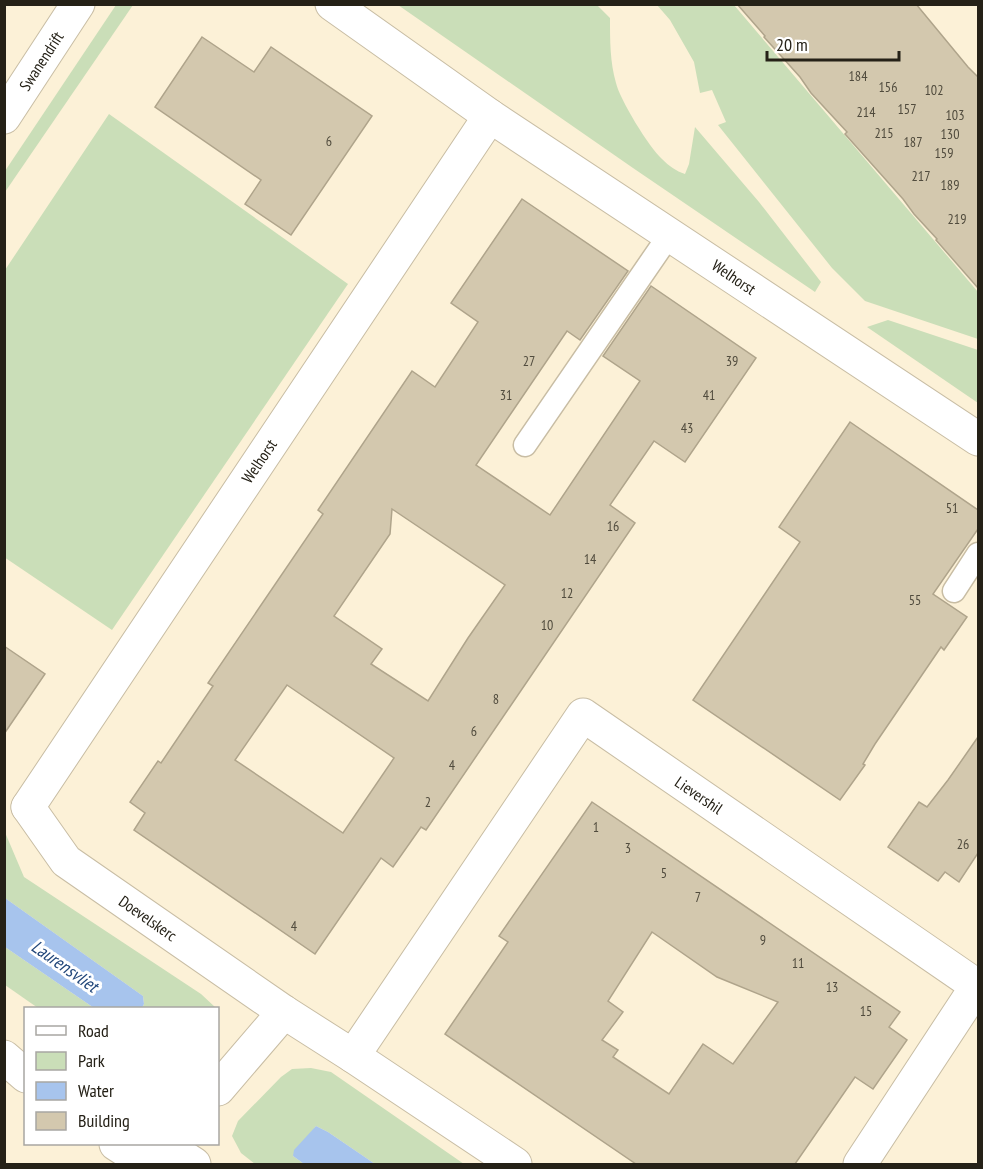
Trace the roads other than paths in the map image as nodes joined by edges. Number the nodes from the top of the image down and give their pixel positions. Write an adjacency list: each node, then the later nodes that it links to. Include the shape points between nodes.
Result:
1 (78, 4): 4 (street, Swanendrift)
2 (332, 4): 3 (street, Welhorst)
3 (490, 116): 5 (street, Welhorst); 10 (street, Welhorst)
4 (4, 117)
5 (670, 234): 6 (street, Welhorst); 7 (lane)
6 (978, 439)
7 (525, 445)
8 (978, 554): 9 (lane)
9 (954, 591)
10 (16, 803): 11 (street, Doevelskerc, via 66,861)
11 (284, 1012): 14 (street, Doevelskerc); 17 (street)
12 (4, 1048): 13 (street)
13 (24, 1056)
14 (353, 1056): 20 (street, Doevelskerc); 21 (street, Lievershil, via 582,715 977,986)
15 (4, 1057): 16 (street)
16 (24, 1074)
17 (219, 1088)
18 (145, 1153): 19 (street)
19 (194, 1164)
20 (515, 1164)
21 (860, 1164)

